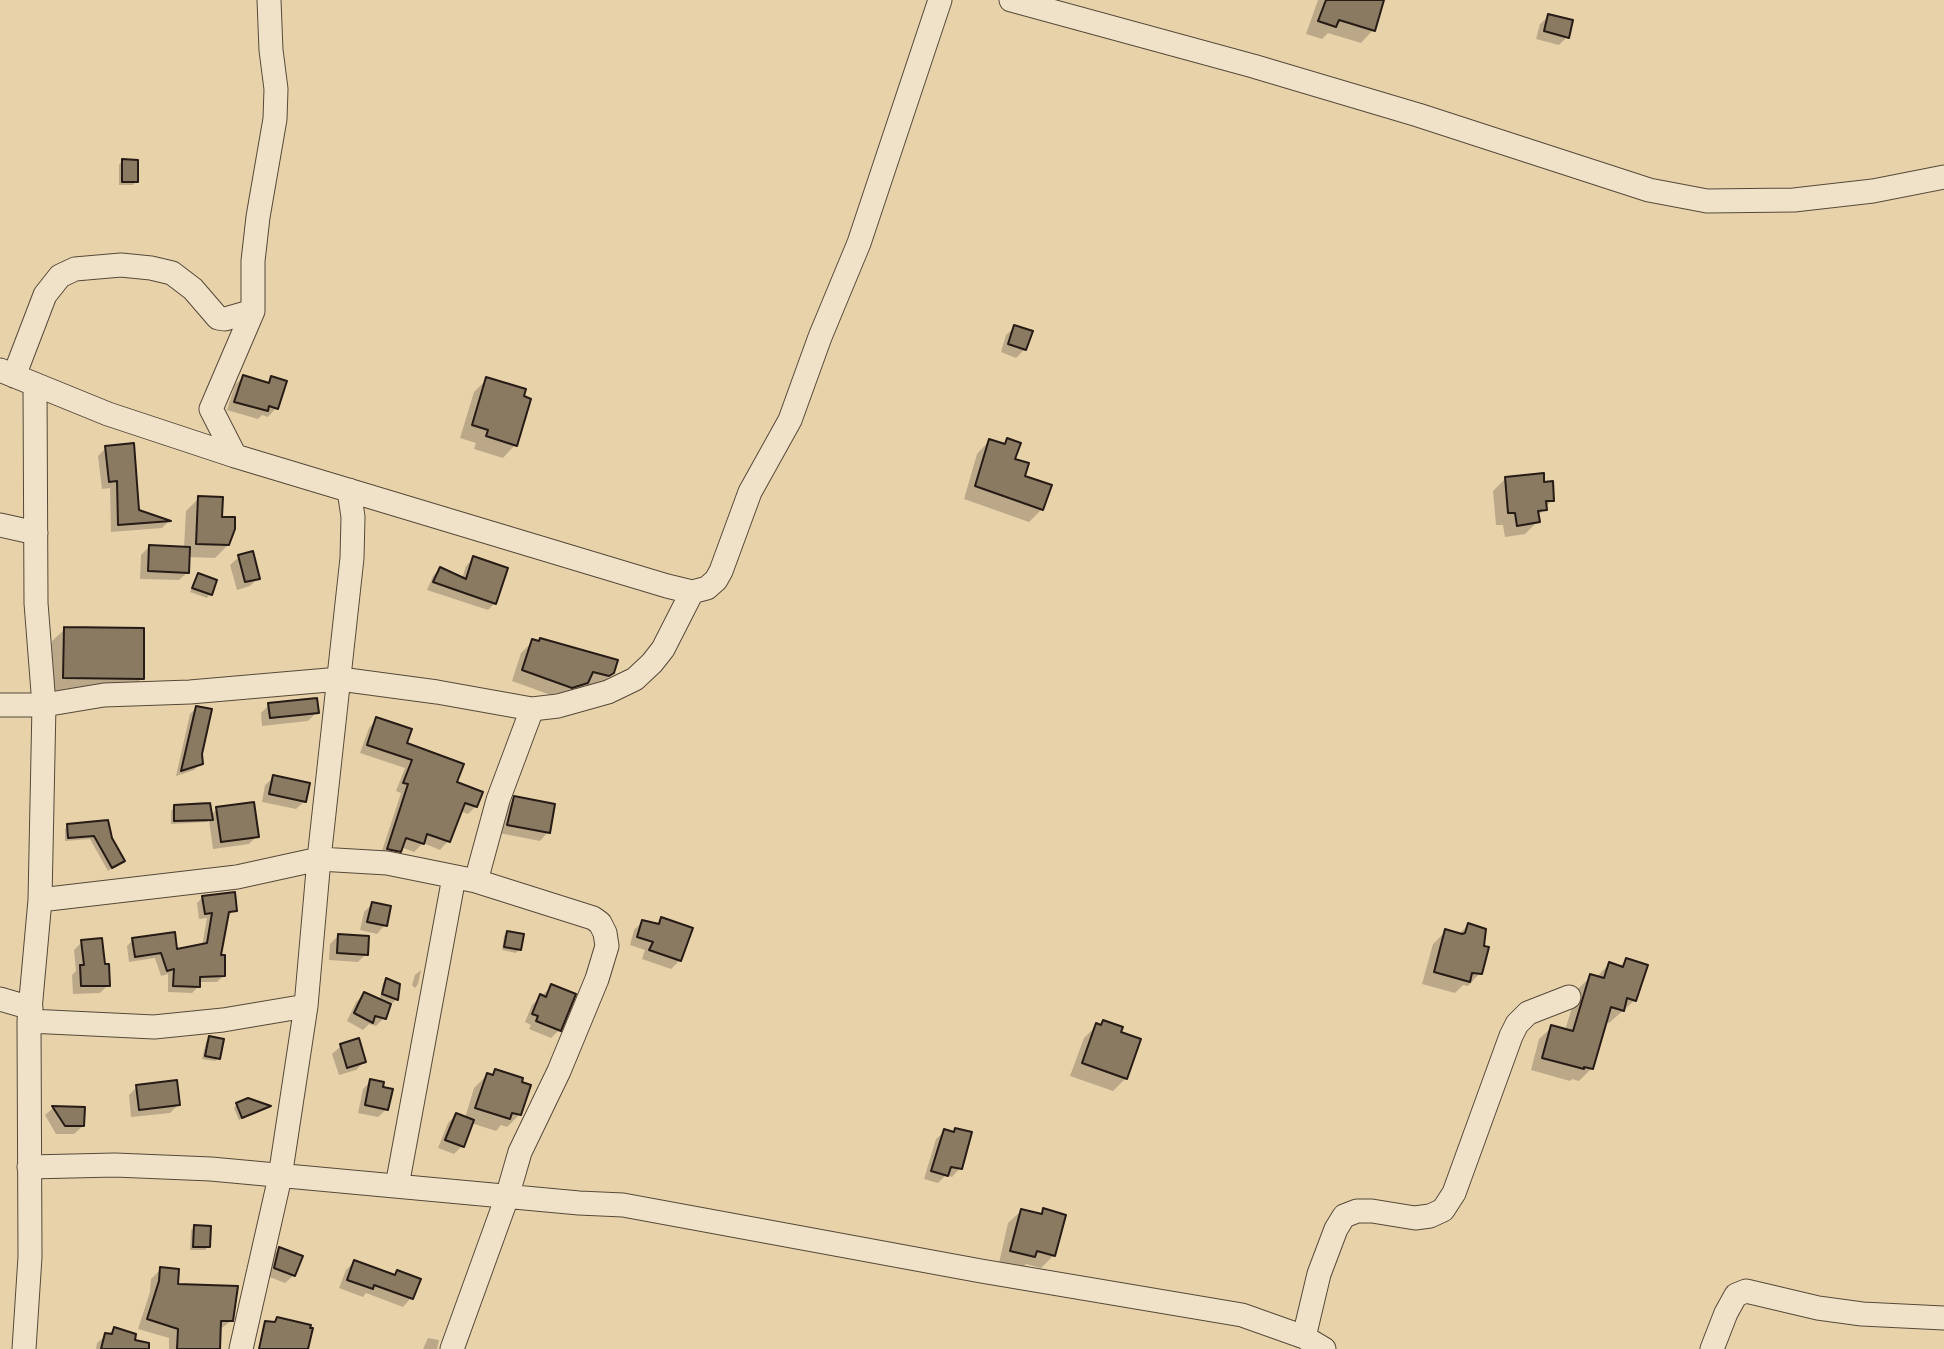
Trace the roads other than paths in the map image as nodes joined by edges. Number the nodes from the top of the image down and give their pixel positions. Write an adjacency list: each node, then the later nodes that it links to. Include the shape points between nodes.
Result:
1 (269, 0): 5 (street, via 275,119 258,217)
2 (940, 0): 11 (street, via 859,243 790,420 750,492 716,580)
3 (1012, 0): 4 (street, via 1266,69 1649,190 1707,201 1794,200)
4 (1944, 177)
5 (253, 311): 6 (street, via 218,318 172,273 151,268 75,269 60,276 45,295); 7 (street, via 211,409)
6 (16, 377): 7 (street, via 108,414); 10 (street)
7 (235, 456): 8 (street)
8 (349, 490): 11 (street); 12 (street, via 352,558)
9 (0, 525): 10 (street)
10 (36, 533): 14 (street)
11 (692, 592): 15 (street, via 663,649 635,679 608,692)
12 (340, 679): 14 (street, via 104,695); 15 (street); 16 (street)
13 (0, 705): 14 (street)
14 (44, 705): 18 (street)
15 (532, 709): 17 (street)
16 (319, 859): 17 (street, via 387,863); 18 (street, via 237,877); 21 (street)
17 (465, 879): 25 (street); 26 (street, via 593,918 605,933 607,946 559,1071 520,1152)
18 (40, 900): 22 (street)
19 (1569, 998): 28 (street, via 1528,1013 1517,1024 1454,1193 1443,1210 1415,1218 1372,1211 1344,1216 1319,1274)
20 (0, 999): 22 (street)
21 (306, 1006): 22 (street, via 154,1027); 24 (street)
22 (30, 1014): 23 (street)
23 (29, 1167): 24 (street, via 115,1165); 29 (street)
24 (280, 1177): 25 (street); 30 (street)
25 (397, 1186): 26 (street)
26 (507, 1197): 28 (street, via 623,1205 684,1215 1242,1315); 31 (street)
27 (1944, 1318): 33 (street, via 1862,1314 1746,1291 1737,1295 1726,1313)
28 (1304, 1337): 32 (street)
29 (24, 1349)
30 (241, 1349)
31 (452, 1349)
32 (1324, 1349)
33 (1712, 1349)

